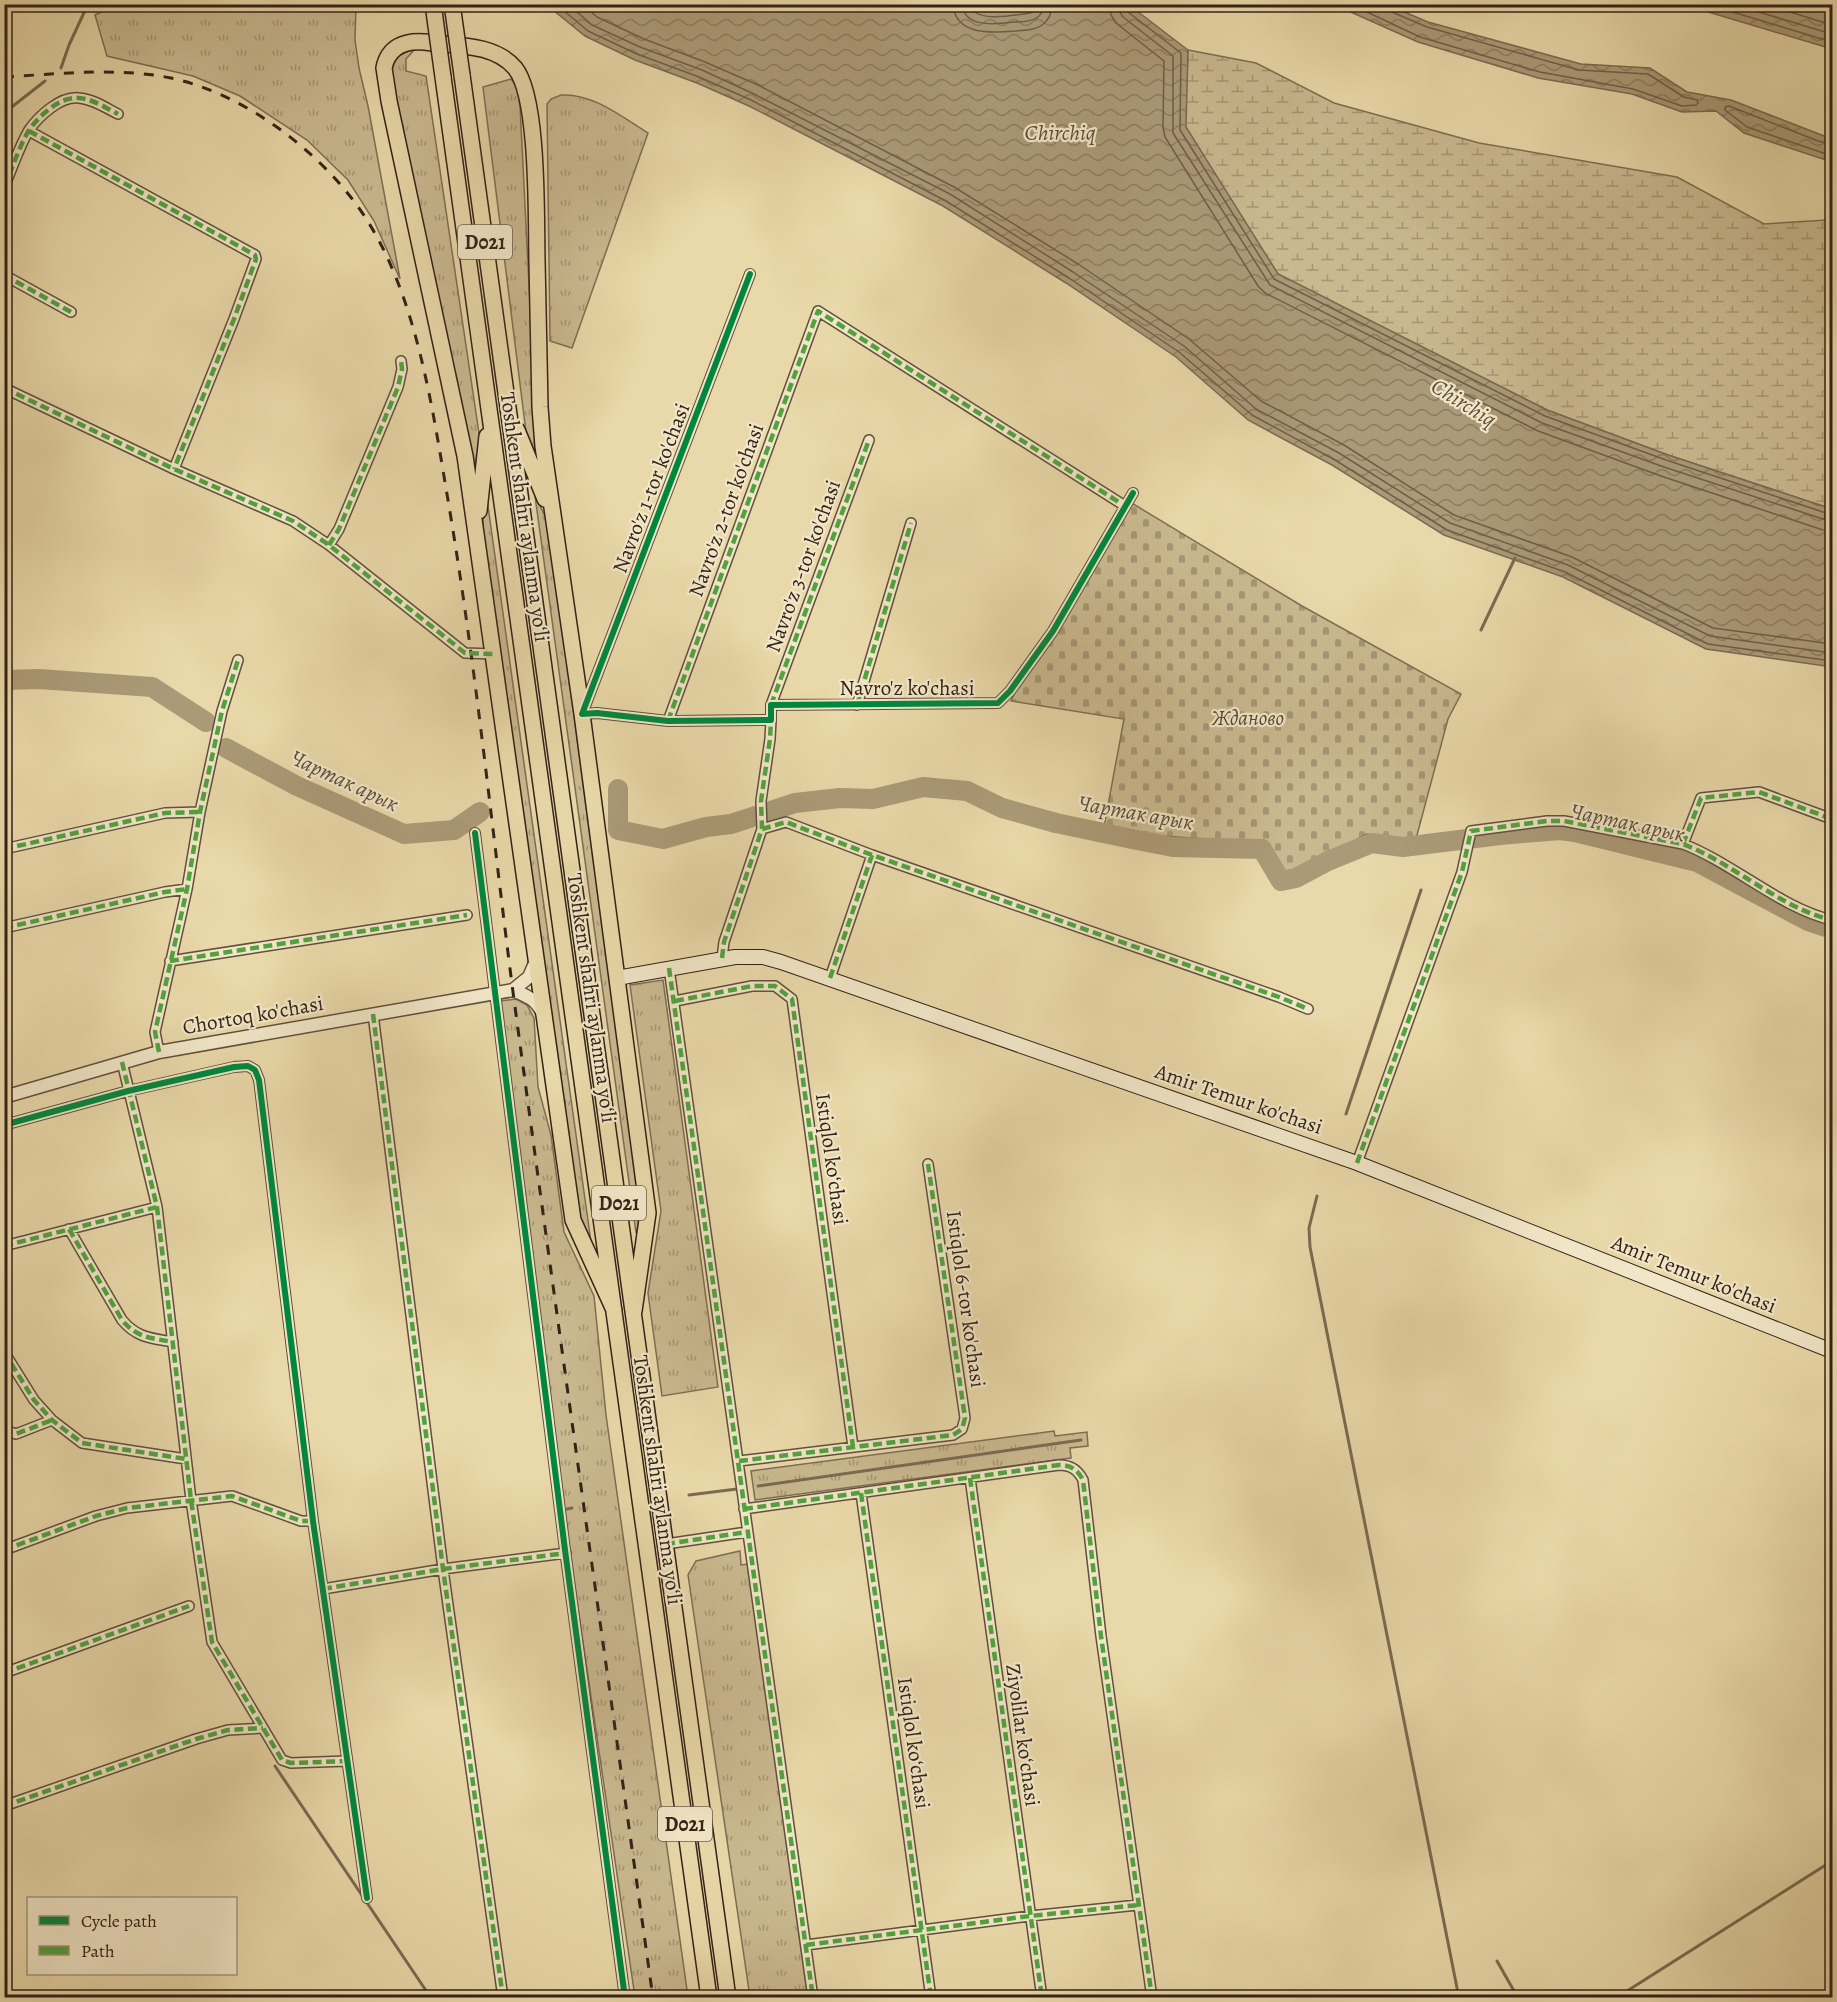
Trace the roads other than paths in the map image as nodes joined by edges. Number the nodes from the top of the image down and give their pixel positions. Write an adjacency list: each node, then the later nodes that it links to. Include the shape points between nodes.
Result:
1 (433, 4): 12 (highway, Toshkent shahri aylanma yoʻli / D021, bridge)
2 (452, 4): 11 (highway, Toshkent shahri aylanma yoʻli / D021, bridge)
3 (118, 114): 4 (street, via 92,101 68,98 57,103)
4 (29, 131): 5 (street); 14 (street, via 255,255)
5 (4, 187)
6 (750, 274): 25 (street, Navro'z 1-tor ko'chasi)
7 (4, 275): 8 (street)
8 (71, 312)
9 (401, 361): 20 (street, via 398,387)
10 (4, 388): 14 (street)
11 (508, 409): 17 (highway); 62 (highway, Toshkent shahri aylanma yoʻli / D021)
12 (490, 414): 19 (highway); 61 (highway, Toshkent shahri aylanma yoʻli / D021)
13 (868, 440): 23 (street, Navro'z 3-tor ko'chasi)
14 (174, 470): 20 (street, via 293,521)
15 (1133, 493): 16 (street, Navro'z ko'chasi)
16 (1125, 506): 24 (street, Navro'z ko'chasi, via 1053,631 998,703); 27 (street, Navro'z 2-tor ko'chasi, via 818,311)
17 (555, 522): 19 (highway, via 541,427 534,154 524,85 514,67 494,52 411,41 395,48 384,68 463,446); 25 (highway)
18 (911, 523): 24 (street)
19 (477, 531): 21 (highway)
20 (329, 545): 21 (street, via 465,654)
21 (494, 654): 39 (highway)
22 (238, 660): 28 (street, via 222,711)
23 (771, 705): 24 (street, Navro'z ko'chasi); 26 (street)
24 (856, 705)
25 (582, 714): 27 (street); 43 (highway)
26 (771, 720): 27 (street); 30 (street, via 761,801)
27 (668, 721)
28 (200, 812): 33 (street, via 165,813); 35 (street)
29 (1833, 819): 32 (street, via 1759,792 1701,798)
30 (762, 826): 34 (street, via 786,822); 40 (street)
31 (475, 833): 46 (street)
32 (1683, 844): 37 (street, via 1791,904); 56 (street, via 1564,821 1471,831 1462,872)
33 (4, 849)
34 (872, 855): 44 (street); 48 (street)
35 (187, 889): 38 (street); 41 (street)
36 (467, 915): 41 (street)
37 (1833, 920)
38 (4, 928)
39 (536, 954): 45 (street, via 532,973); 50 (highway)
40 (722, 958): 42 (main road, Amir Temur ko'chasi); 44 (main road, Amir Temur ko'chasi, via 763,957)
41 (170, 961): 51 (street, via 155,1032)
42 (669, 968): 43 (main road, Amir Temur ko'chasi); 47 (street)
43 (617, 978): 62 (highway, via 648,1213)
44 (830, 978): 56 (main road, Amir Temur ko'chasi)
45 (513, 990): 46 (street, Chortoq ko'chasi); 50 (street, via 537,1002)
46 (495, 993): 49 (street, Chortoq ko'chasi); 80 (street)
47 (675, 1001): 68 (street, Istiqlol koʻchasi, via 752,986 775,986 792,999); 70 (street)
48 (1308, 1009)
49 (373, 1014): 51 (street, Chortoq ko'chasi); 81 (street)
50 (545, 1020): 61 (highway, via 573,1220)
51 (159, 1052): 52 (street, Chortoq ko'chasi)
52 (122, 1062): 53 (street); 54 (street, Chortoq ko'chasi)
53 (128, 1091): 55 (street); 58 (street); 75 (street, via 244,1066 257,1073)
54 (4, 1097)
55 (4, 1125)
56 (1357, 1163): 64 (main road, Amir Temur ko'chasi)
57 (928, 1164): 68 (street, Istiqlol 6-tor ko'chasi, via 965,1418 962,1429 953,1435)
58 (157, 1207): 59 (street); 63 (street)
59 (69, 1229): 60 (street); 63 (street, via 130,1329 139,1335)
60 (4, 1246)
61 (614, 1310): 78 (highway, Toshkent shahri aylanma yoʻli / D021)
62 (634, 1311): 77 (highway, Toshkent shahri aylanma yoʻli / D021)
63 (173, 1342): 69 (street)
64 (1833, 1351)
65 (4, 1352): 66 (street, via 34,1400)
66 (52, 1420): 67 (street, via 16,1434); 69 (street, via 82,1443)
67 (4, 1430)
68 (853, 1447): 70 (street)
69 (186, 1460): 73 (street)
70 (739, 1461): 74 (street)
71 (970, 1478): 72 (street); 89 (street, via 1064,1465 1076,1470 1083,1480); 90 (street, Ziyolilar koʻchasi)
72 (861, 1493): 74 (street); 91 (street, Istiqlol koʻchasi)
73 (191, 1500): 75 (street, via 232,1496 301,1521); 79 (street, via 96,1516); 85 (street, via 212,1642)
74 (744, 1509): 76 (street)
75 (313, 1521): 82 (street)
76 (747, 1532): 77 (street); 92 (street)
77 (666, 1544): 78 (highway, via 656,1551); 96 (highway, Toshkent shahri aylanma yoʻli / D021)
78 (646, 1547): 95 (highway, Toshkent shahri aylanma yoʻli / D021)
79 (4, 1550)
80 (566, 1553): 81 (street); 94 (street)
81 (443, 1569): 82 (street); 93 (street)
82 (323, 1589): 86 (street)
83 (189, 1606): 84 (street)
84 (4, 1673)
85 (263, 1728): 86 (street, via 282,1760); 87 (street, via 228,1730 196,1739)
86 (347, 1761): 88 (street)
87 (4, 1806)
88 (367, 1898)
89 (1138, 1905): 90 (street); 100 (street)
90 (1030, 1916): 91 (street); 99 (street, Ziyolilar koʻchasi)
91 (922, 1930): 92 (street); 98 (street, Istiqlol koʻchasi)
92 (807, 1945): 97 (street)
93 (504, 1998)
94 (625, 1998)
95 (710, 1998)
96 (728, 1998)
97 (813, 1998)
98 (931, 1998)
99 (1042, 1998)
100 (1152, 1998)

